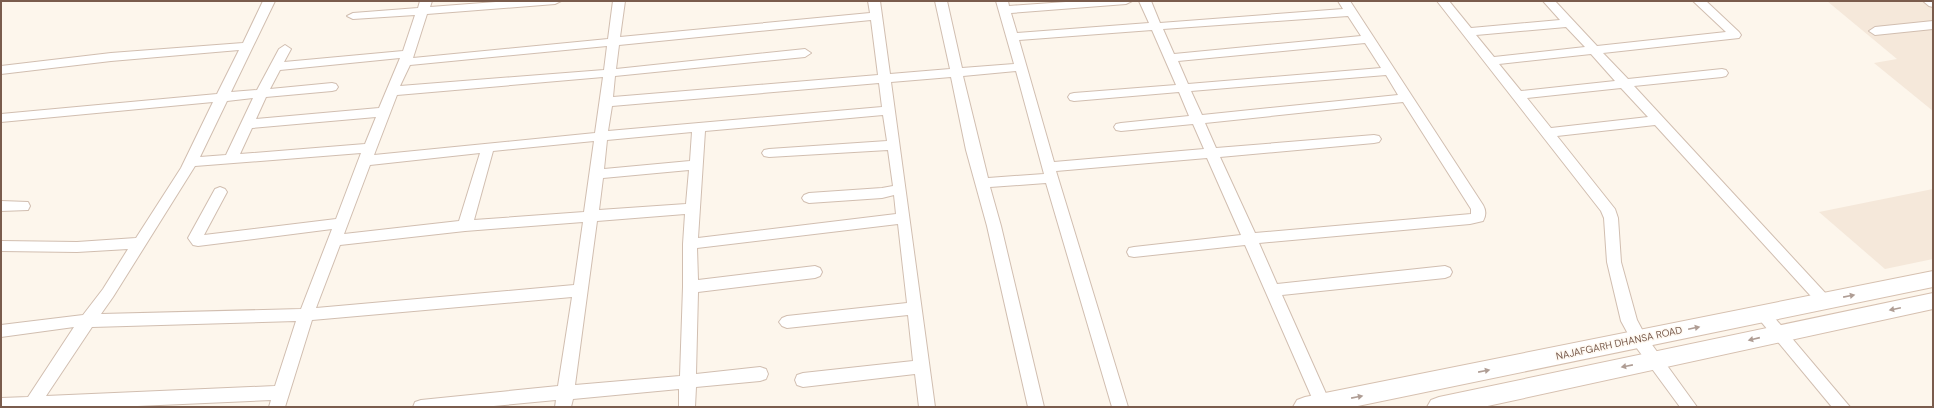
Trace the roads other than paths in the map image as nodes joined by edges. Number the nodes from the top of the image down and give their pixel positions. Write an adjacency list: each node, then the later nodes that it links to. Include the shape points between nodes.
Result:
1 (269, 1): 26 (street)
2 (555, 1): 13 (street)
3 (619, 1): 25 (street)
4 (874, 1): 17 (street)
5 (941, 1): 38 (street)
6 (1126, 1): 14 (street)
7 (1150, 1): 20 (street)
8 (1442, 1): 22 (street)
9 (1549, 1): 18 (street)
10 (1700, 1): 28 (street, via 1735,35)
11 (1929, 1): 12 (street)
12 (1933, 4)
13 (424, 6): 16 (street); 30 (street)
14 (1003, 6): 23 (street)
15 (1347, 6): 20 (street); 24 (street)
16 (353, 16)
17 (876, 16): 25 (street); 40 (street)
18 (1569, 23): 22 (street); 28 (street)
19 (1933, 25): 21 (street)
20 (1157, 27): 23 (street); 31 (street)
21 (1875, 31)
22 (1467, 32): 32 (street)
23 (1011, 37): 34 (street)
24 (1368, 39): 31 (street); 35 (street)
25 (614, 41): 30 (street); 37 (street)
26 (247, 46): 36 (street, via 111,57); 48 (street)
27 (285, 49): 33 (street)
28 (1594, 51): 32 (street); 41 (street)
29 (805, 53): 37 (street)
30 (406, 58): 33 (street); 44 (street)
31 (1170, 58): 43 (street)
32 (1490, 61): 46 (street)
33 (275, 67): 45 (street)
34 (1020, 67): 38 (street); 70 (street)
35 (1389, 71): 43 (street); 49 (street)
36 (3, 72)
37 (610, 72): 44 (street); 50 (street)
38 (958, 72): 40 (street); 72 (street)
39 (1722, 73): 41 (street)
40 (884, 77): 50 (street); 51 (street)
41 (1625, 83): 46 (street); 55 (street)
42 (332, 87): 45 (street)
43 (1182, 87): 47 (street); 54 (street)
44 (392, 91): 52 (street)
45 (261, 94): 48 (street); 56 (street)
46 (1517, 95): 59 (street)
47 (1074, 97)
48 (223, 98): 53 (street); 68 (street)
49 (1406, 98): 54 (street); 83 (street, via 1478,209 1478,216 1470,219)
50 (606, 102): 60 (street)
51 (889, 110): 58 (street); 62 (street)
52 (384, 112): 56 (street); 66 (street)
53 (1, 118)
54 (1197, 120): 57 (street); 65 (street)
55 (1659, 120): 59 (street); 95 (street)
56 (247, 124): 67 (street)
57 (1121, 127)
58 (699, 128): 60 (street); 69 (street)
59 (1548, 133): 104 (street, via 1608,209 1614,262 1629,320)
60 (601, 137): 63 (street); 71 (street)
61 (1374, 139): 65 (street)
62 (894, 145): 64 (street); 73 (street)
63 (488, 147): 66 (street); 82 (street)
64 (769, 154)
65 (1212, 154): 70 (street); 83 (street)
66 (368, 155): 67 (street); 81 (street)
67 (231, 159): 68 (street)
68 (191, 162): 85 (street)
69 (696, 165): 71 (street); 78 (street)
70 (1050, 172): 72 (street); 120 (street)
71 (597, 174): 79 (street)
72 (983, 183): 119 (street)
73 (900, 189): 75 (street, via 882,193); 80 (street)
74 (220, 192): 81 (street, via 195,238 198,241)
75 (809, 198)
76 (1, 206): 77 (street)
77 (23, 206)
78 (693, 208): 79 (street); 86 (street)
79 (591, 215): 82 (street); 93 (street)
80 (904, 218): 86 (street); 97 (street)
81 (342, 223): 84 (street)
82 (465, 226): 84 (street)
83 (1250, 239): 88 (street); 94 (street)
84 (336, 240): 99 (street)
85 (139, 243): 87 (street, via 77,247); 100 (street)
86 (690, 244): 92 (street)
87 (1, 246)
88 (1134, 252)
89 (815, 272): 92 (street)
90 (1445, 272): 94 (street)
91 (1933, 279): 95 (main road, NAJAFGARH DHANSA ROAD, one-way to 91)
92 (691, 287): 109 (street)
93 (581, 290): 99 (street); 111 (street)
94 (1272, 290): 115 (street)
95 (1824, 300): 98 (main road, NAJAFGARH DHANSA ROAD)
96 (1933, 301): 103 (main road, one-way to 103)
97 (915, 308): 101 (street); 106 (street)
98 (1763, 314): 103 (street); 104 (main road, NAJAFGARH DHANSA ROAD, one-way to 98)
99 (306, 315): 100 (street); 110 (street)
100 (87, 321): 102 (street); 114 (street)
101 (787, 322)
102 (1, 331)
103 (1780, 333): 105 (main road, one-way to 105); 123 (street)
104 (1639, 339): 105 (street); 115 (main road, NAJAFGARH DHANSA ROAD, one-way to 104)
105 (1656, 360): 112 (main road, one-way to 112, via 1576,376); 122 (street)
106 (922, 368): 108 (street); 118 (street)
107 (760, 374): 109 (street)
108 (803, 380)
109 (688, 382): 111 (street); 117 (street)
110 (279, 400): 114 (street)
111 (564, 400): 116 (street)
112 (1472, 404): 121 (main road)
113 (1, 405): 114 (street)
114 (31, 405)
115 (1317, 406)
116 (421, 407)
117 (687, 407)
118 (927, 407)
119 (1036, 407)
120 (1120, 407)
121 (1439, 407)
122 (1689, 407)
123 (1842, 407)

